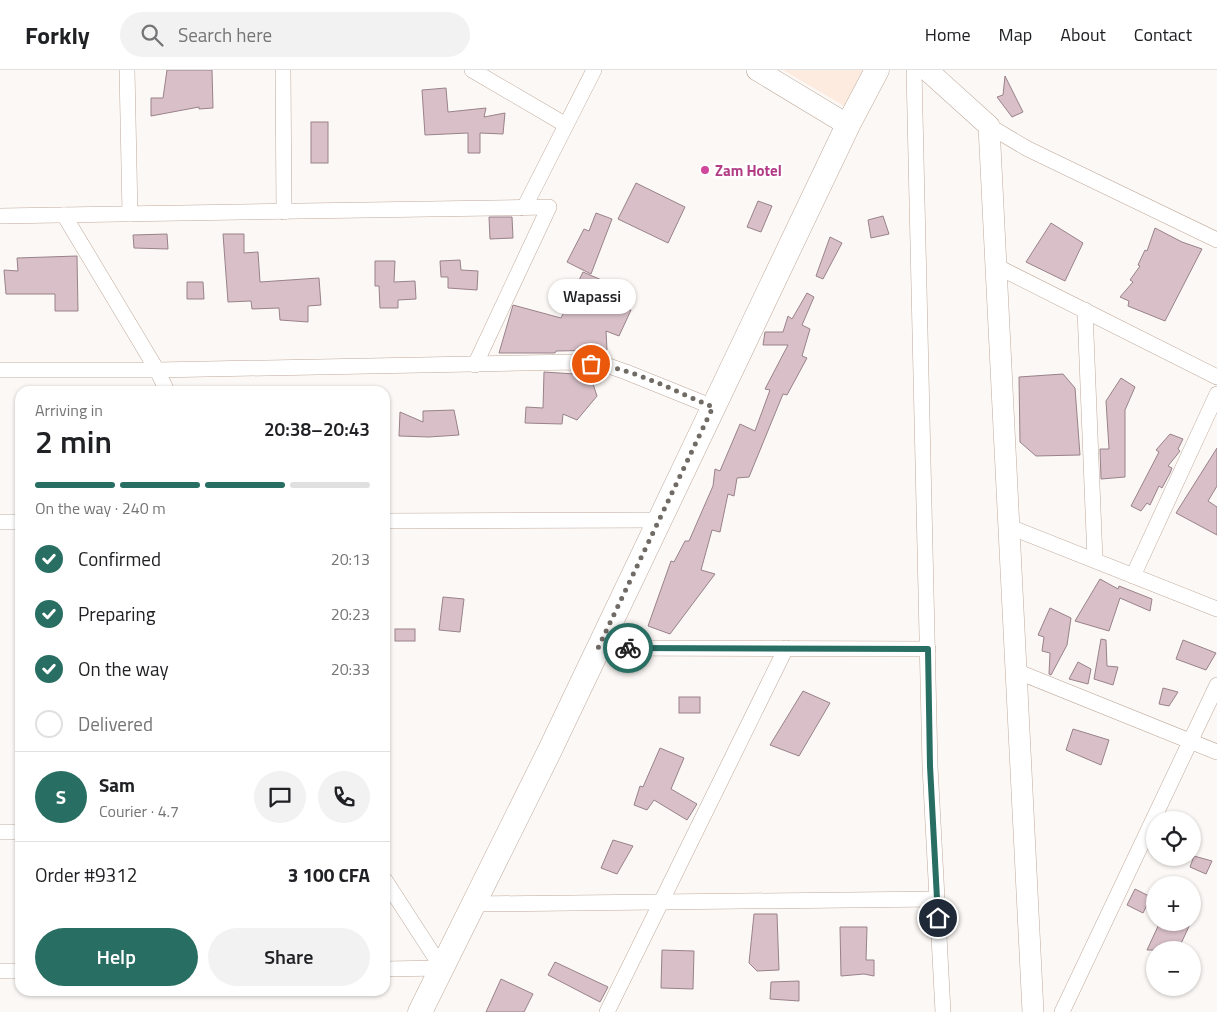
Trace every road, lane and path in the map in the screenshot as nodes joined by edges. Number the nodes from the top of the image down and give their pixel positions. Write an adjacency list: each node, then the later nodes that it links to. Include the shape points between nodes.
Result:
1 (128, 70): 14 (street)
2 (283, 70): 13 (street)
3 (472, 70): 9 (street)
4 (594, 70): 9 (street)
5 (757, 70): 10 (street)
6 (877, 70): 10 (main road)
7 (914, 70): 37 (street)
8 (926, 70): 11 (street)
9 (566, 125): 12 (street)
10 (848, 125): 26 (main road)
11 (989, 126): 17 (street, via 1028,149); 18 (street)
12 (524, 208): 13 (street); 20 (street, via 549,208)
13 (284, 212): 14 (street)
14 (130, 214): 15 (street)
15 (64, 215): 16 (street); 22 (street)
16 (0, 216)
17 (1217, 240)
18 (996, 266): 19 (street); 31 (street)
19 (1085, 310): 23 (street); 32 (street)
20 (475, 365): 22 (street); 26 (street, via 575,362 606,365)
21 (0, 370): 22 (street)
22 (157, 370): 24 (street)
23 (1217, 377)
24 (165, 386)
25 (1217, 394): 33 (street)
26 (713, 407): 27 (main road)
27 (659, 520): 28 (street); 35 (main road)
28 (390, 521)
29 (0, 522): 30 (street)
30 (15, 522)
31 (1010, 527): 32 (street); 38 (street)
32 (1095, 560): 33 (street)
33 (1134, 576): 34 (street)
34 (1217, 609)
35 (598, 648): 36 (street); 47 (main road)
36 (786, 648): 37 (street); 46 (street)
37 (928, 649): 45 (street)
38 (1016, 671): 40 (street); 55 (street)
39 (1217, 685): 40 (street)
40 (1191, 741): 41 (street); 56 (street)
41 (1217, 752)
42 (0, 832): 43 (street)
43 (15, 832)
44 (390, 888): 48 (street)
45 (937, 899): 46 (street); 54 (street)
46 (663, 902): 47 (street); 53 (street)
47 (474, 904): 48 (main road)
48 (442, 968): 49 (street); 52 (main road)
49 (390, 969)
50 (0, 971): 51 (street)
51 (15, 971)
52 (420, 1012)
53 (607, 1012)
54 (943, 1012)
55 (1033, 1012)
56 (1062, 1012)

